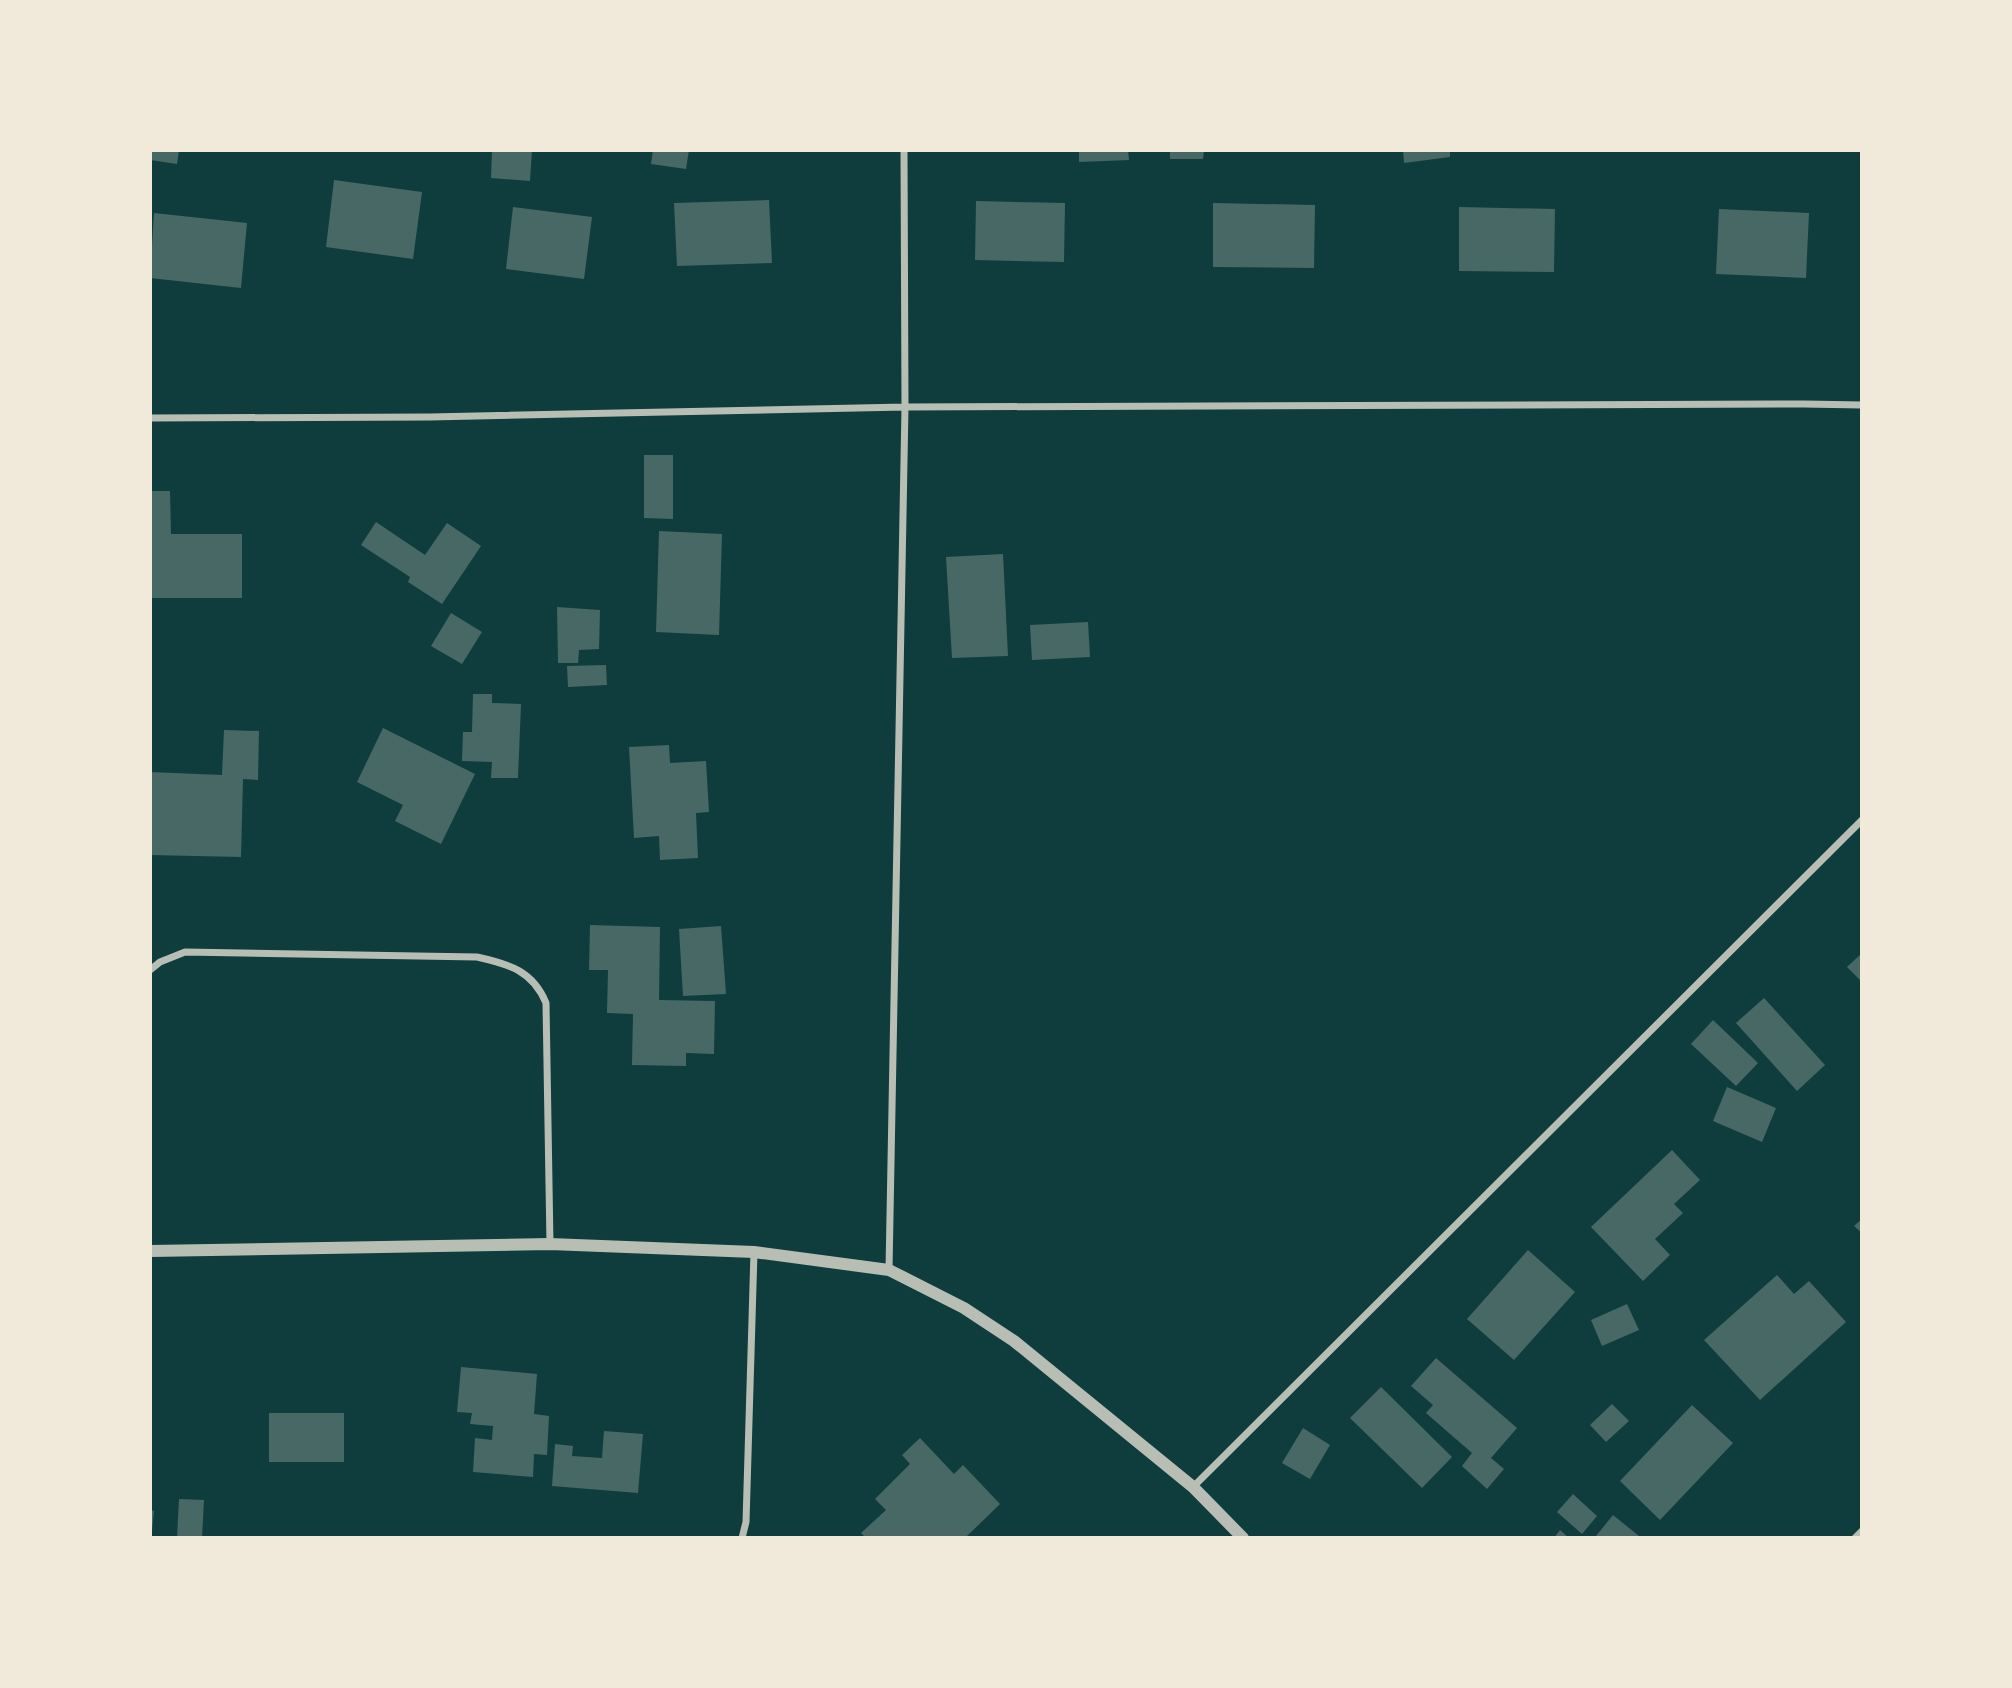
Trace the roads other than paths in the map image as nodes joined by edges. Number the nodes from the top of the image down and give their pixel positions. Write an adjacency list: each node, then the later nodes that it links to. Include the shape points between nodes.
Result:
1 (904, 150): 3 (street)
2 (1861, 405): 3 (street)
3 (905, 407): 4 (street); 10 (street)
4 (150, 418)
5 (1861, 820): 11 (street)
6 (150, 970): 7 (street, via 185,952 477,957 527,975 546,1003)
7 (550, 1244): 8 (street); 9 (street)
8 (150, 1251)
9 (754, 1252): 10 (street); 13 (street)
10 (889, 1270): 11 (street, via 964,1308 1014,1341)
11 (1193, 1487): 14 (street)
12 (1861, 1531): 15 (street)
13 (742, 1538)
14 (1243, 1538)
15 (1855, 1538)

